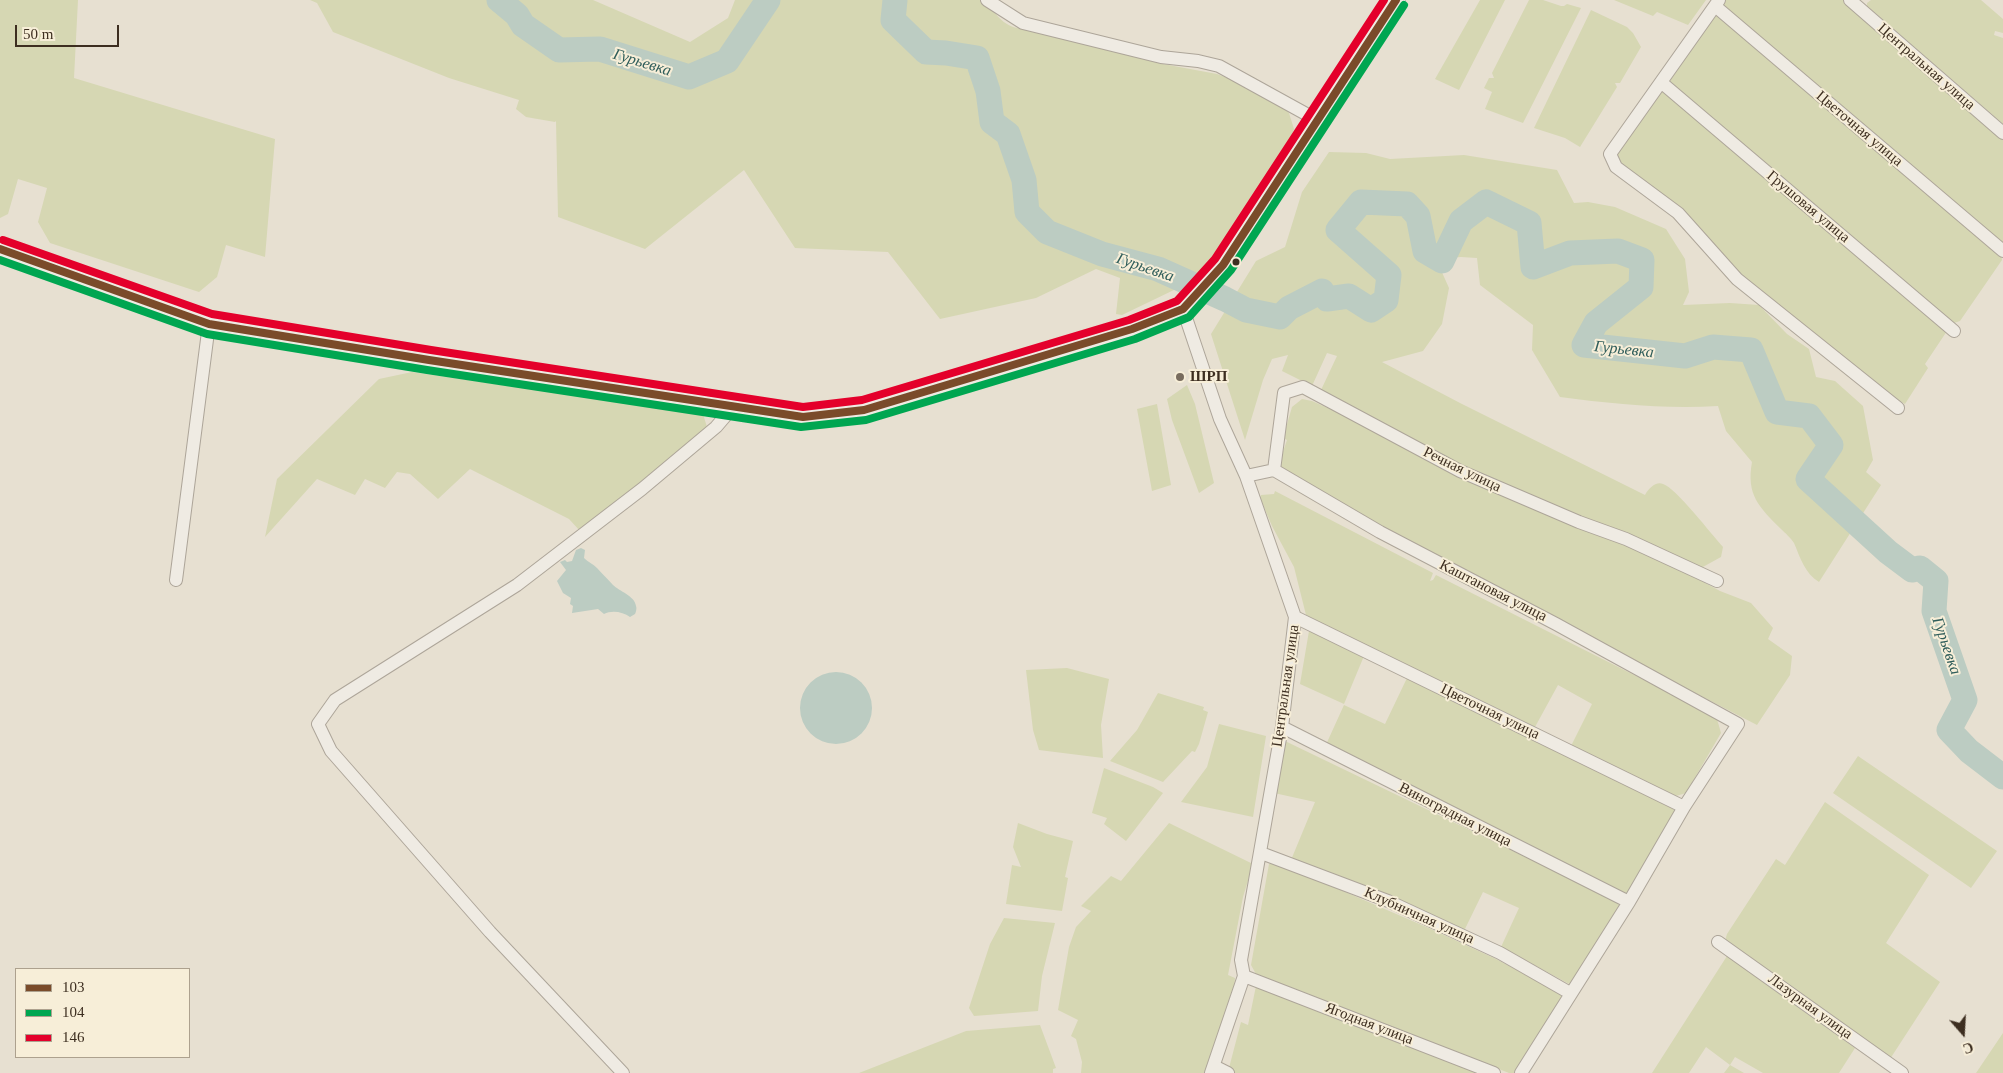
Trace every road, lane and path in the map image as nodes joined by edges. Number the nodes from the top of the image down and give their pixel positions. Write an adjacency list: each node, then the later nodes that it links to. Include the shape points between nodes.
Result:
1 (987, 0): 6 (street, via 1023,24 1161,57 1219,66)
2 (1396, 0): 6 (main road)
3 (1855, 2): 7 (street, Центральная улица)
4 (1717, 3): 5 (street); 9 (street, Цветочная улица)
5 (1662, 82): 12 (street, Грушовая улица); 14 (street, via 1610,154 1616,167 1678,212 1737,279)
6 (1317, 120): 10 (main road, via 1223,265)
7 (2003, 133)
8 (0, 249): 11 (main road)
9 (2003, 251)
10 (1183, 309): 13 (main road, via 1132,329 864,410 803,417); 16 (street, Центральная улица, via 1220,419)
11 (209, 324): 13 (main road); 17 (street)
12 (1954, 331)
13 (734, 406): 28 (street, via 716,427 572,543 517,585 335,700 318,724 331,751 490,932)
14 (1898, 408)
15 (1274, 470): 16 (street); 18 (street, Речная улица, via 1284,393 1303,387 1460,471 1626,539); 21 (street, Каштановая улица, via 1380,532 1738,724)
16 (1246, 476): 19 (street, Центральная улица)
17 (176, 580)
18 (1717, 581)
19 (1296, 617): 20 (street, Центральная улица); 21 (street, Цветочная улица)
20 (1282, 727): 22 (street, Центральная улица); 23 (street, Виноградная улица)
21 (1684, 807): 23 (street)
22 (1261, 853): 25 (street, Центральная улица, via 1241,960); 26 (street, Клубничная улица, via 1388,901 1500,953)
23 (1629, 902): 26 (street)
24 (1718, 942): 32 (street, Лазурная улица)
25 (1244, 976): 27 (street, Центральная улица); 30 (street, Ягодная улица)
26 (1570, 993): 31 (street)
27 (1212, 1070): 29 (street)
28 (622, 1073)
29 (1228, 1073)
30 (1494, 1073)
31 (1521, 1073)
32 (1902, 1073)

